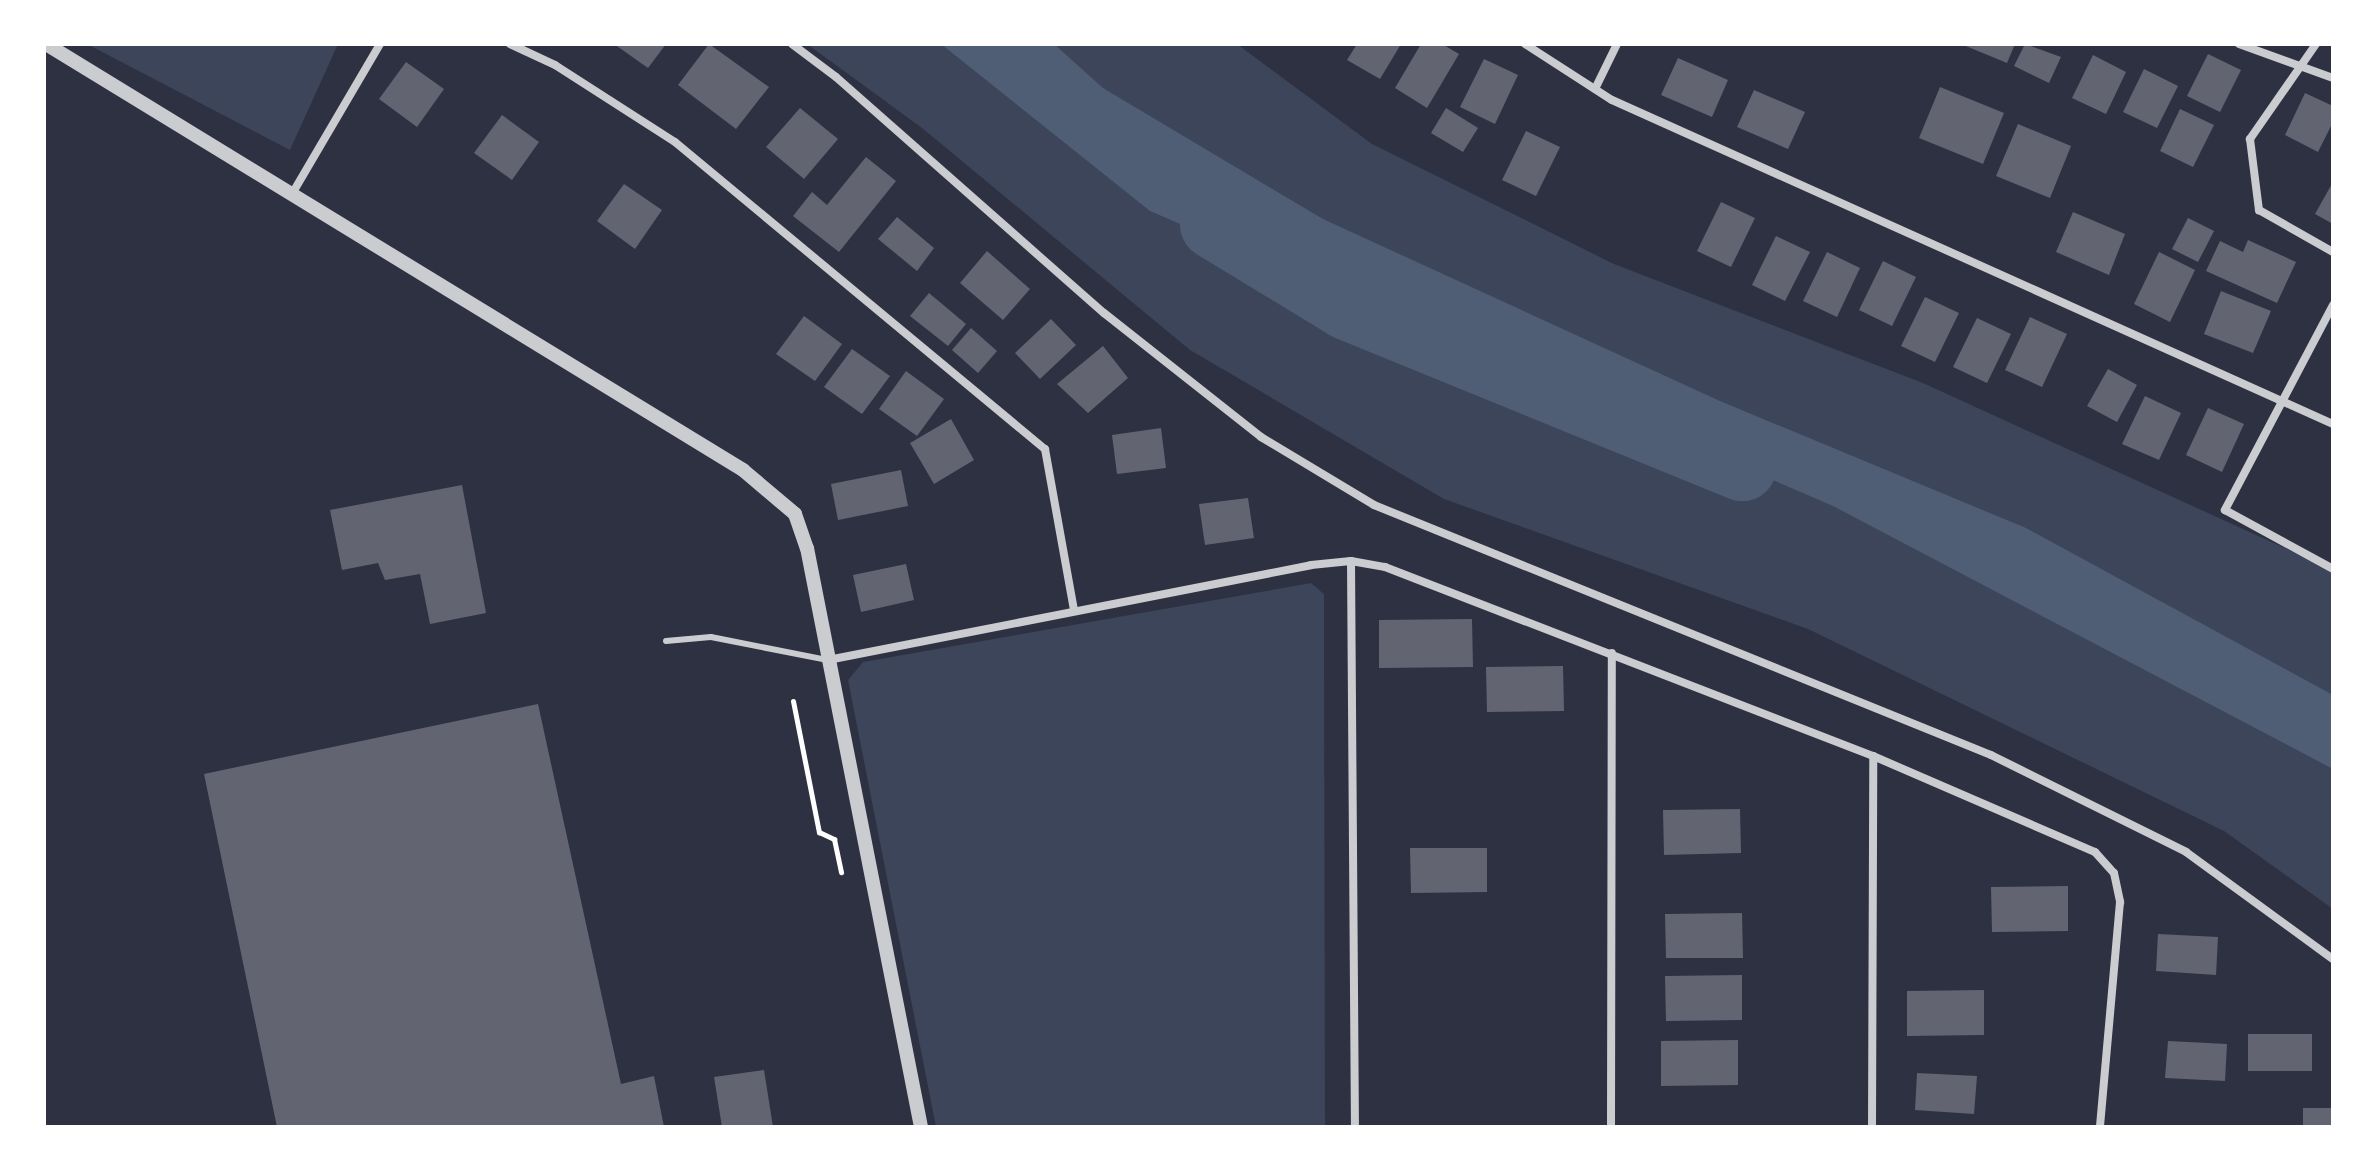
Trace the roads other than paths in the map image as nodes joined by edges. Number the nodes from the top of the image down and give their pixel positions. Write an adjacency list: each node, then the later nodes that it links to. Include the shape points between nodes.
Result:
1 (46, 44): 12 (street)
2 (380, 44): 12 (street)
3 (510, 44): 19 (street, via 555,65 675,142 1045,449)
4 (792, 44): 24 (street, via 1116,323 1261,437 1374,505 1991,755 2186,852)
5 (1525, 44): 11 (street)
6 (1617, 44): 11 (street)
7 (2239, 44): 9 (street)
8 (2316, 44): 9 (street)
9 (2299, 65): 10 (street); 13 (street, via 2250,139 2259,210)
10 (2333, 78)
11 (1595, 89): 15 (street)
12 (292, 194): 22 (street, via 771,491 795,514 807,548)
13 (2333, 252)
14 (2333, 305): 15 (street)
15 (2282, 402): 16 (street); 18 (street, via 2225,510)
16 (2333, 424)
17 (1351, 561): 19 (street); 21 (street, via 1385,567); 26 (street)
18 (2333, 569)
19 (1074, 610): 22 (street)
20 (666, 641): 22 (lane, via 711,637)
21 (1612, 653): 23 (street); 27 (street)
22 (827, 660): 25 (street)
23 (1873, 756): 28 (street); 29 (street, via 2095,852 2114,873 2120,902)
24 (2333, 959)
25 (921, 1127)
26 (1355, 1127)
27 (1611, 1127)
28 (1872, 1127)
29 (2100, 1127)

